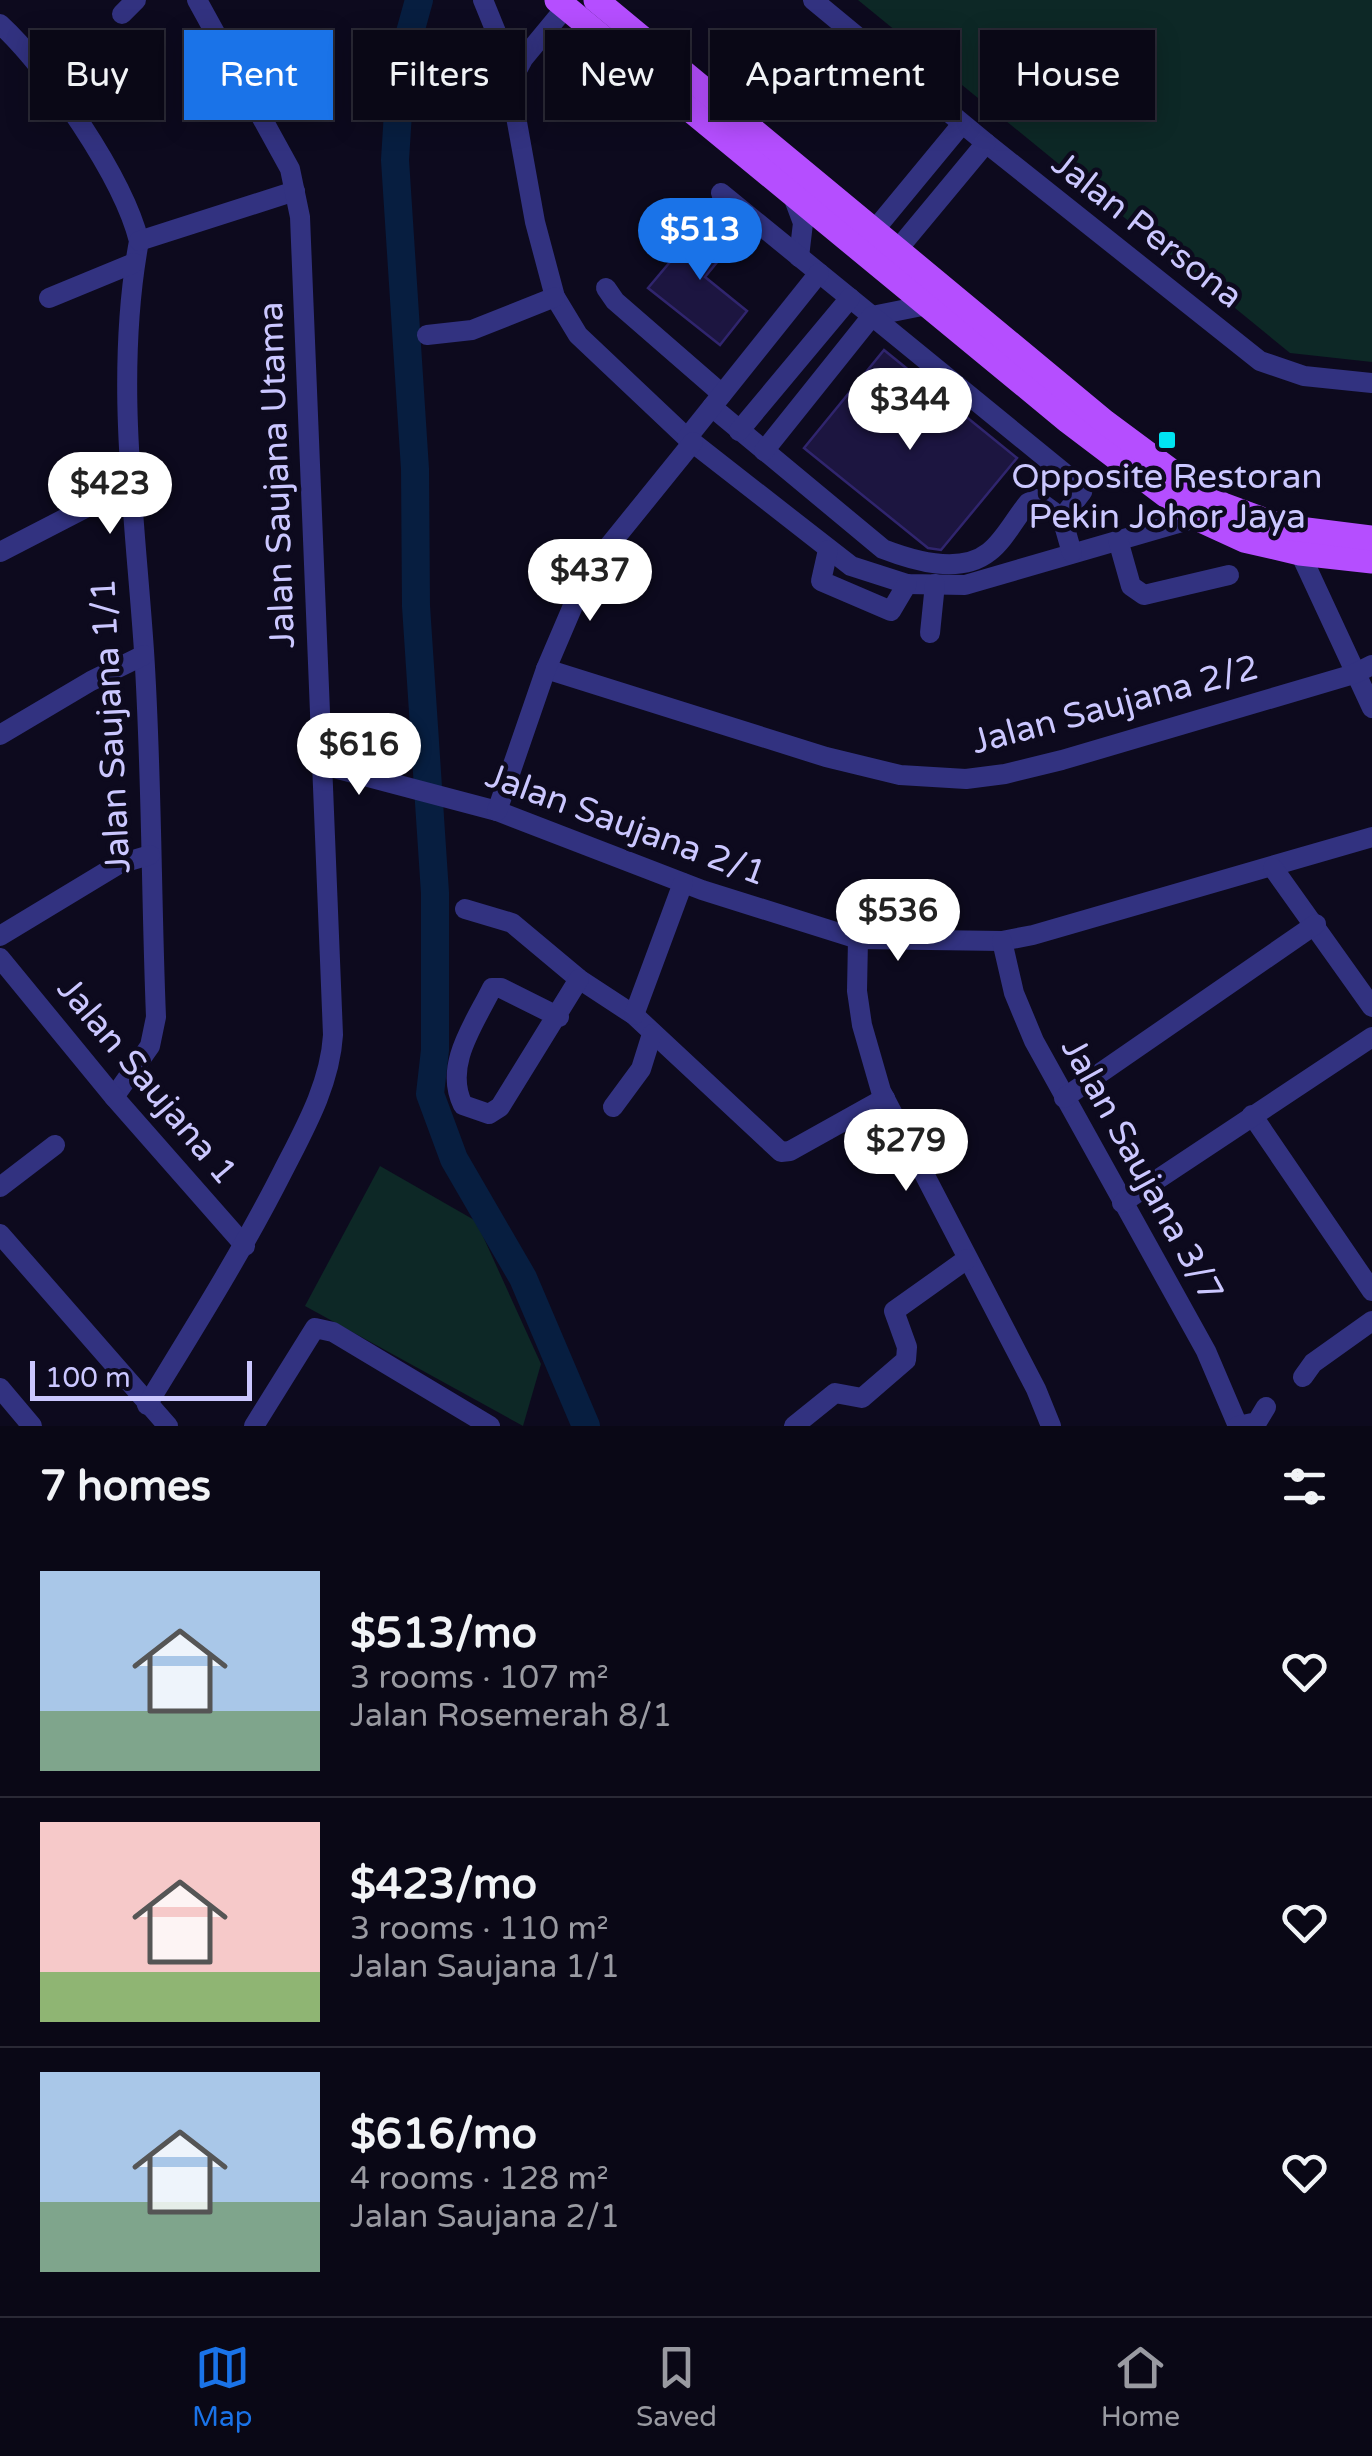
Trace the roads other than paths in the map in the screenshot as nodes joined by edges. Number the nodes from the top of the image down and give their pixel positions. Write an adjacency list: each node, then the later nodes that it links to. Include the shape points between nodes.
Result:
1 (197, 0): 12 (street, Jalan Saujana Utama, via 290,169)
2 (482, 0): 7 (street)
3 (596, 0): 16 (main road)
4 (813, 0): 10 (street, Jalan Persona)
5 (564, 2): 8 (street); 13 (main road)
6 (0, 24): 15 (street, via 31,52 105,166)
7 (495, 30)
8 (525, 56)
9 (515, 120): 22 (street)
10 (962, 124): 11 (street, Jalan Persona); 16 (street)
11 (986, 143): 18 (street); 28 (street, Jalan Persona, via 1260,360 1304,376)
12 (295, 191): 15 (street); 52 (street, Jalan Saujana Utama)
13 (791, 191): 16 (main road); 17 (street, via 804,234)
14 (721, 193): 17 (street)
15 (138, 240): 19 (street, Jalan Saujana 1/1)
16 (867, 240): 18 (main road)
17 (799, 256): 20 (street)
18 (889, 258): 25 (main road); 36 (main road, via 1223,506 1283,527)
19 (134, 264): 23 (street); 33 (street, Jalan Saujana 1/1)
20 (819, 273): 24 (street); 29 (street)
21 (606, 288): 29 (street)
22 (555, 296): 27 (street, via 472,330); 31 (street, via 578,335)
23 (48, 298)
24 (850, 298): 26 (street); 30 (street)
25 (927, 306): 26 (street); 35 (main road)
26 (872, 316): 32 (street); 34 (street, via 1074,480 1082,492)
27 (427, 335)
28 (1372, 383)
29 (717, 401): 30 (street); 31 (street)
30 (740, 431): 32 (street)
31 (690, 440): 38 (street); 48 (street, via 590,567)
32 (764, 451): 34 (street, via 884,549 912,560 966,562 989,552 1036,499)
33 (130, 486): 39 (street); 47 (street, Jalan Saujana 1/1)
34 (1062, 518): 41 (street)
35 (1196, 518): 37 (street); 40 (main road, via 1244,540)
36 (1372, 538)
37 (1118, 540): 41 (street); 43 (street, via 1131,586 1144,595)
38 (828, 550): 44 (street, via 852,566); 44 (street, via 821,581 891,612)
39 (0, 552)
40 (1300, 553): 42 (main road); 49 (street)
41 (1072, 554): 45 (street, via 966,585)
42 (1372, 561)
43 (1229, 574)
44 (907, 584): 45 (street)
45 (935, 584): 46 (street)
46 (930, 633)
47 (144, 656): 51 (street); 55 (street, Jalan Saujana 1/1)
48 (546, 669): 49 (street, Jalan Saujana 2/2, via 826,757 900,775 966,779 1062,760); 53 (street)
49 (1363, 670): 50 (street)
50 (1372, 708)
51 (0, 735)
52 (323, 765): 53 (street, Jalan Saujana 2/1); 79 (street, Jalan Saujana Utama, via 332,1061 320,1095)
53 (497, 811): 57 (street, Jalan Saujana 2/1)
54 (1372, 838): 56 (street, Jalan Saujana 2/1)
55 (150, 854): 60 (street, via 119,864); 70 (street, Jalan Saujana 1/1, via 154,1035)
56 (1273, 868): 59 (street); 62 (street, Jalan Saujana 2/1)
57 (683, 883): 61 (street, Jalan Saujana 2/1); 66 (street)
58 (466, 908): 64 (street, via 512,923)
59 (1316, 924): 65 (street); 72 (street)
60 (0, 936)
61 (858, 938): 62 (street, Jalan Saujana 2/1); 71 (street, via 862,1026)
62 (1002, 941): 72 (street, Jalan Saujana 3/7, via 1014,994)
63 (0, 958): 70 (street, Jalan Saujana 1)
64 (579, 979): 66 (street); 67 (street)
65 (1372, 1008)
66 (634, 1014): 68 (street)
67 (559, 1018): 67 (street, via 492,988 458,1063 456,1092 463,1105 490,1114 500,1108)
68 (652, 1034): 71 (street, via 781,1152); 73 (street, via 641,1069)
69 (1372, 1036): 74 (street)
70 (121, 1088): 79 (street, Jalan Saujana 1)
71 (885, 1098): 80 (street)
72 (1064, 1098): 77 (street, Jalan Saujana 3/7)
73 (614, 1107)
74 (1252, 1115): 77 (street); 81 (street)
75 (55, 1145): 76 (street)
76 (0, 1187)
77 (1122, 1203): 93 (street, Jalan Saujana 3/7, via 1206,1352)
78 (0, 1234): 85 (street)
79 (238, 1237): 85 (street, Jalan Saujana Utama)
80 (966, 1259): 91 (street, via 894,1311 907,1347 897,1370 862,1398 835,1393); 92 (street)
81 (1372, 1290)
82 (1372, 1320): 83 (street, via 1313,1362)
83 (1303, 1377)
84 (0, 1388): 87 (street)
85 (146, 1405): 88 (street)
86 (1266, 1407): 93 (street, via 1257,1422)
87 (32, 1426)
88 (168, 1426)
89 (254, 1426): 90 (street, via 315,1328 333,1332)
90 (490, 1426)
91 (794, 1426)
92 (1051, 1426)
93 (1238, 1426)

